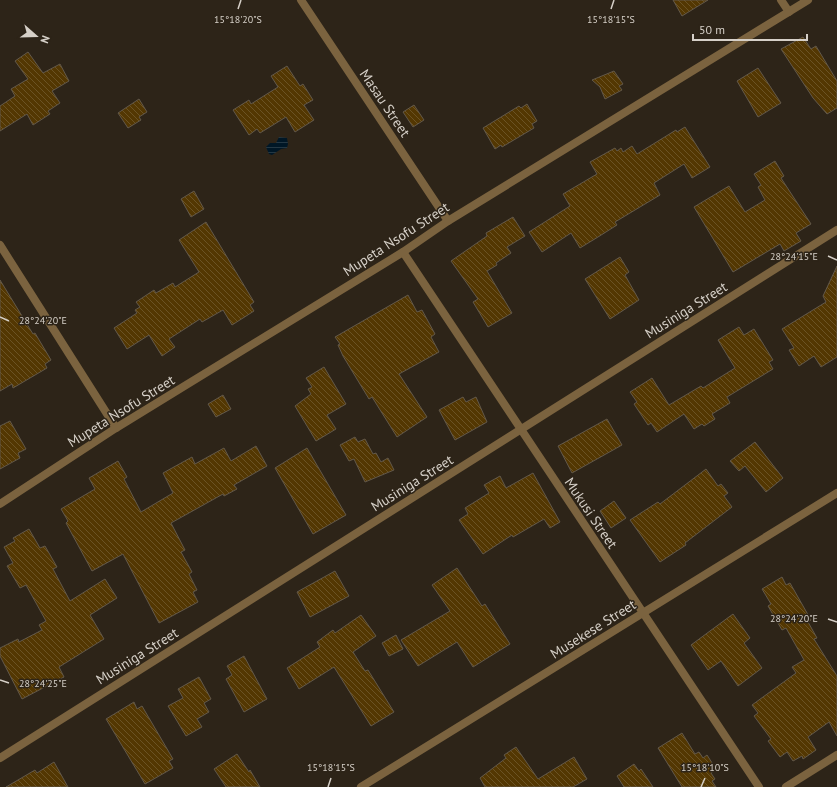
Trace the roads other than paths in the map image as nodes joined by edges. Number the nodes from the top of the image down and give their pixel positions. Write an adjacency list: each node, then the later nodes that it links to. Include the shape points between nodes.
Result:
1 (301, 0): 5 (street, Masau Street)
2 (781, 0): 4 (street)
3 (808, 0): 4 (street, Mupeta Nsofu Street)
4 (789, 12): 5 (street, Mupeta Nsofu Street)
5 (448, 221): 8 (street, Mupeta Nsofu Street)
6 (837, 230): 10 (street, Musiniga Street)
7 (0, 246): 9 (street)
8 (403, 252): 9 (street, Mupeta Nsofu Street); 10 (street, Mukusi Street)
9 (116, 428): 12 (street, Mupeta Nsofu Street)
10 (520, 430): 13 (street, Mukusi Street); 15 (street, Musiniga Street)
11 (837, 493): 13 (street, Musekese Street)
12 (0, 504)
13 (643, 614): 16 (street, Musekese Street); 17 (street, Mukusi Street)
14 (837, 755): 18 (street)
15 (0, 758)
16 (361, 787)
17 (759, 787)
18 (786, 787)

